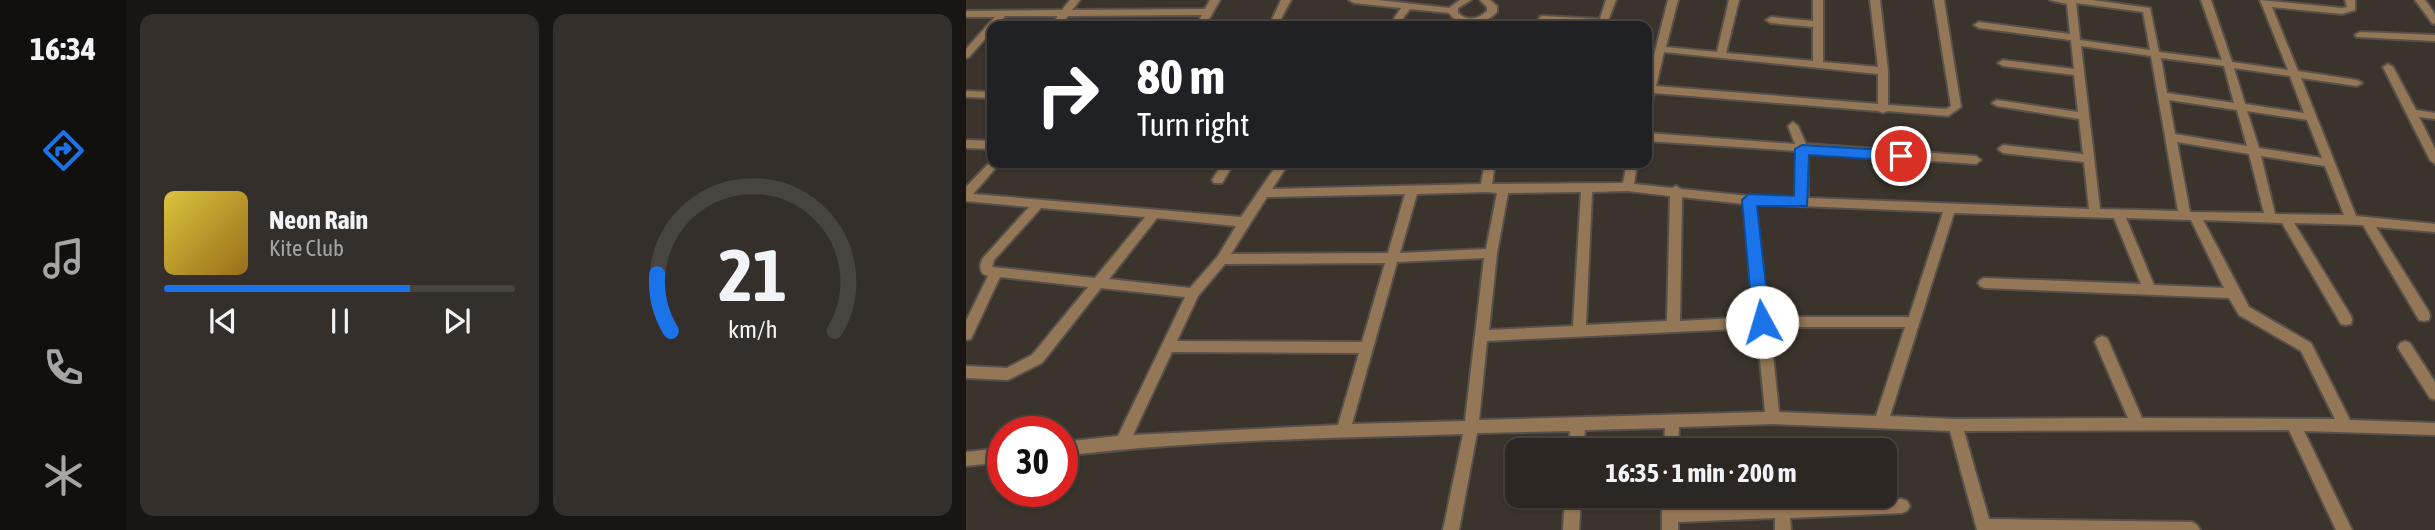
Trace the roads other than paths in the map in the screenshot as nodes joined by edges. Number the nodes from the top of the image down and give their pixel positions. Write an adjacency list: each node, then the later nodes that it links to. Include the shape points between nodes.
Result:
1 (1075, 0): 23 (street)
2 (1215, 0): 22 (street)
3 (1286, 0): 32 (street)
4 (1354, 0): 20 (street)
5 (1466, 0): 21 (street)
6 (1485, 0): 35 (street, via 1492,12)
7 (1611, 0): 38 (street)
8 (1673, 0): 46 (street)
9 (1734, 0): 49 (street)
10 (1818, 0): 40 (street)
11 (1875, 0): 54 (street)
12 (1939, 0): 65 (street, via 1956,107 1944,114)
13 (2055, 0): 16 (street)
14 (2206, 0): 51 (street)
15 (2350, 0): 17 (street, via 2352,8 2342,11)
16 (2071, 1): 19 (street); 45 (street)
17 (2266, 2): 56 (street)
18 (2427, 4): 39 (street)
19 (2146, 5): 47 (street)
20 (1407, 6): 21 (street); 33 (street)
21 (1452, 10): 34 (street)
22 (1208, 12): 24 (street); 31 (street)
23 (1065, 13): 24 (street); 26 (street); 29 (street)
24 (1138, 13): 30 (street)
25 (966, 14): 26 (street)
26 (1002, 14): 28 (street)
27 (1771, 19): 40 (street)
28 (996, 21)
29 (1059, 21)
30 (1132, 21)
31 (1204, 21)
32 (1276, 21)
33 (1397, 21)
34 (1462, 21)
35 (1478, 21)
36 (1542, 21): 37 (street)
37 (1567, 21)
38 (1603, 21)
39 (2435, 21)
40 (1816, 24): 52 (street)
41 (1979, 25): 45 (street)
42 (987, 31): 48 (street)
43 (2360, 35): 44 (street)
44 (2435, 38)
45 (2076, 40): 47 (street); 55 (street)
46 (1660, 49): 49 (street); 57 (street)
47 (2155, 54): 51 (street); 62 (street)
48 (966, 55)
49 (1721, 55): 52 (street)
50 (2003, 63): 55 (street)
51 (2228, 64): 56 (street); 64 (street)
52 (1818, 65): 54 (street)
53 (2388, 66): 66 (street)
54 (1883, 71): 65 (street)
55 (2080, 73): 67 (street)
56 (2293, 75): 58 (street); 69 (street)
57 (1652, 81)
58 (2357, 83)
59 (1652, 89): 65 (street)
60 (966, 94): 61 (street)
61 (987, 95)
62 (2163, 96): 64 (street); 72 (street)
63 (1997, 103): 67 (street)
64 (2241, 108): 69 (street); 77 (street)
65 (1883, 110)
66 (2412, 113): 68 (street); 80 (street)
67 (2085, 116): 78 (street)
68 (2435, 116)
69 (2310, 117): 81 (street)
70 (1793, 126): 75 (street)
71 (1652, 137): 75 (street)
72 (2171, 137): 77 (street); 103 (street)
73 (966, 144): 74 (street)
74 (987, 145)
75 (1802, 149): 79 (street); 97 (street)
76 (2003, 149): 78 (street)
77 (2254, 151): 81 (street); 104 (street)
78 (2089, 159): 101 (street)
79 (1976, 160)
80 (2435, 160)
81 (2329, 163): 106 (street)
82 (991, 168): 95 (street)
83 (1226, 168): 87 (street)
84 (1281, 168): 94 (street)
85 (1489, 168): 89 (street)
86 (1631, 168): 88 (street)
87 (1218, 180)
88 (1628, 187): 90 (street); 93 (street)
89 (1486, 188): 91 (street); 92 (street)
90 (1587, 188): 91 (street); 123 (street)
91 (1503, 189): 109 (street)
92 (1412, 190): 94 (street); 110 (street)
93 (1676, 190): 96 (street); 122 (street)
94 (1266, 193): 107 (street)
95 (966, 196): 98 (street)
96 (1749, 200): 97 (street); 120 (street)
97 (1801, 202): 99 (street)
98 (1038, 204): 100 (street); 112 (street, via 989,258 987,271)
99 (1950, 208): 101 (street); 121 (street)
100 (1154, 214): 107 (street); 113 (street)
101 (2095, 214): 102 (street)
102 (2118, 214): 103 (street); 115 (street)
103 (2190, 216): 104 (street); 117 (street)
104 (2271, 219): 105 (street)
105 (2286, 220): 106 (street); 119 (street)
106 (2359, 220): 108 (street); 118 (street)
107 (1244, 222): 111 (street)
108 (2435, 228)
109 (1491, 253): 110 (street); 125 (street)
110 (1393, 258): 111 (street); 129 (street)
111 (1222, 259): 116 (street)
112 (996, 272): 113 (street); 124 (street)
113 (1097, 283): 116 (street); 130 (street, via 1037,359 1008,374)
114 (1984, 283): 115 (street)
115 (2149, 289): 117 (street)
116 (1193, 293): 127 (street)
117 (2233, 293): 139 (street, via 2244,311 2306,347)
118 (2424, 316)
119 (2346, 320)
120 (1762, 322): 121 (street); 122 (street); 132 (street)
121 (1913, 322): 134 (street)
122 (1673, 326): 123 (street)
123 (1579, 331): 125 (street)
124 (966, 335)
125 (1481, 337): 140 (street)
126 (2102, 342): 138 (street)
127 (1167, 346): 129 (street); 145 (street)
128 (2406, 347): 131 (street)
129 (1367, 348): 142 (street)
130 (966, 372)
131 (2435, 394)
132 (1773, 418): 133 (street); 134 (street)
133 (1672, 423): 135 (street); 144 (street)
134 (1881, 423): 137 (street)
135 (1578, 424): 140 (street); 143 (street)
136 (2292, 424): 138 (street); 139 (street); 159 (street)
137 (1955, 425): 138 (street); 153 (street)
138 (2138, 425)
139 (2345, 425): 141 (street)
140 (1471, 427): 142 (street); 155 (street)
141 (2435, 429)
142 (1343, 431): 145 (street)
143 (1577, 438)
144 (1671, 438)
145 (1122, 442): 146 (street)
146 (1078, 447)
147 (987, 456): 148 (street)
148 (966, 458)
149 (1902, 506): 151 (street)
150 (1572, 508): 156 (street)
151 (1782, 512): 152 (street); 157 (street)
152 (1670, 523)
153 (1984, 528): 154 (street)
154 (2103, 529): 158 (street)
155 (1451, 530)
156 (1571, 530)
157 (1783, 530)
158 (2192, 530)
159 (2344, 530)

